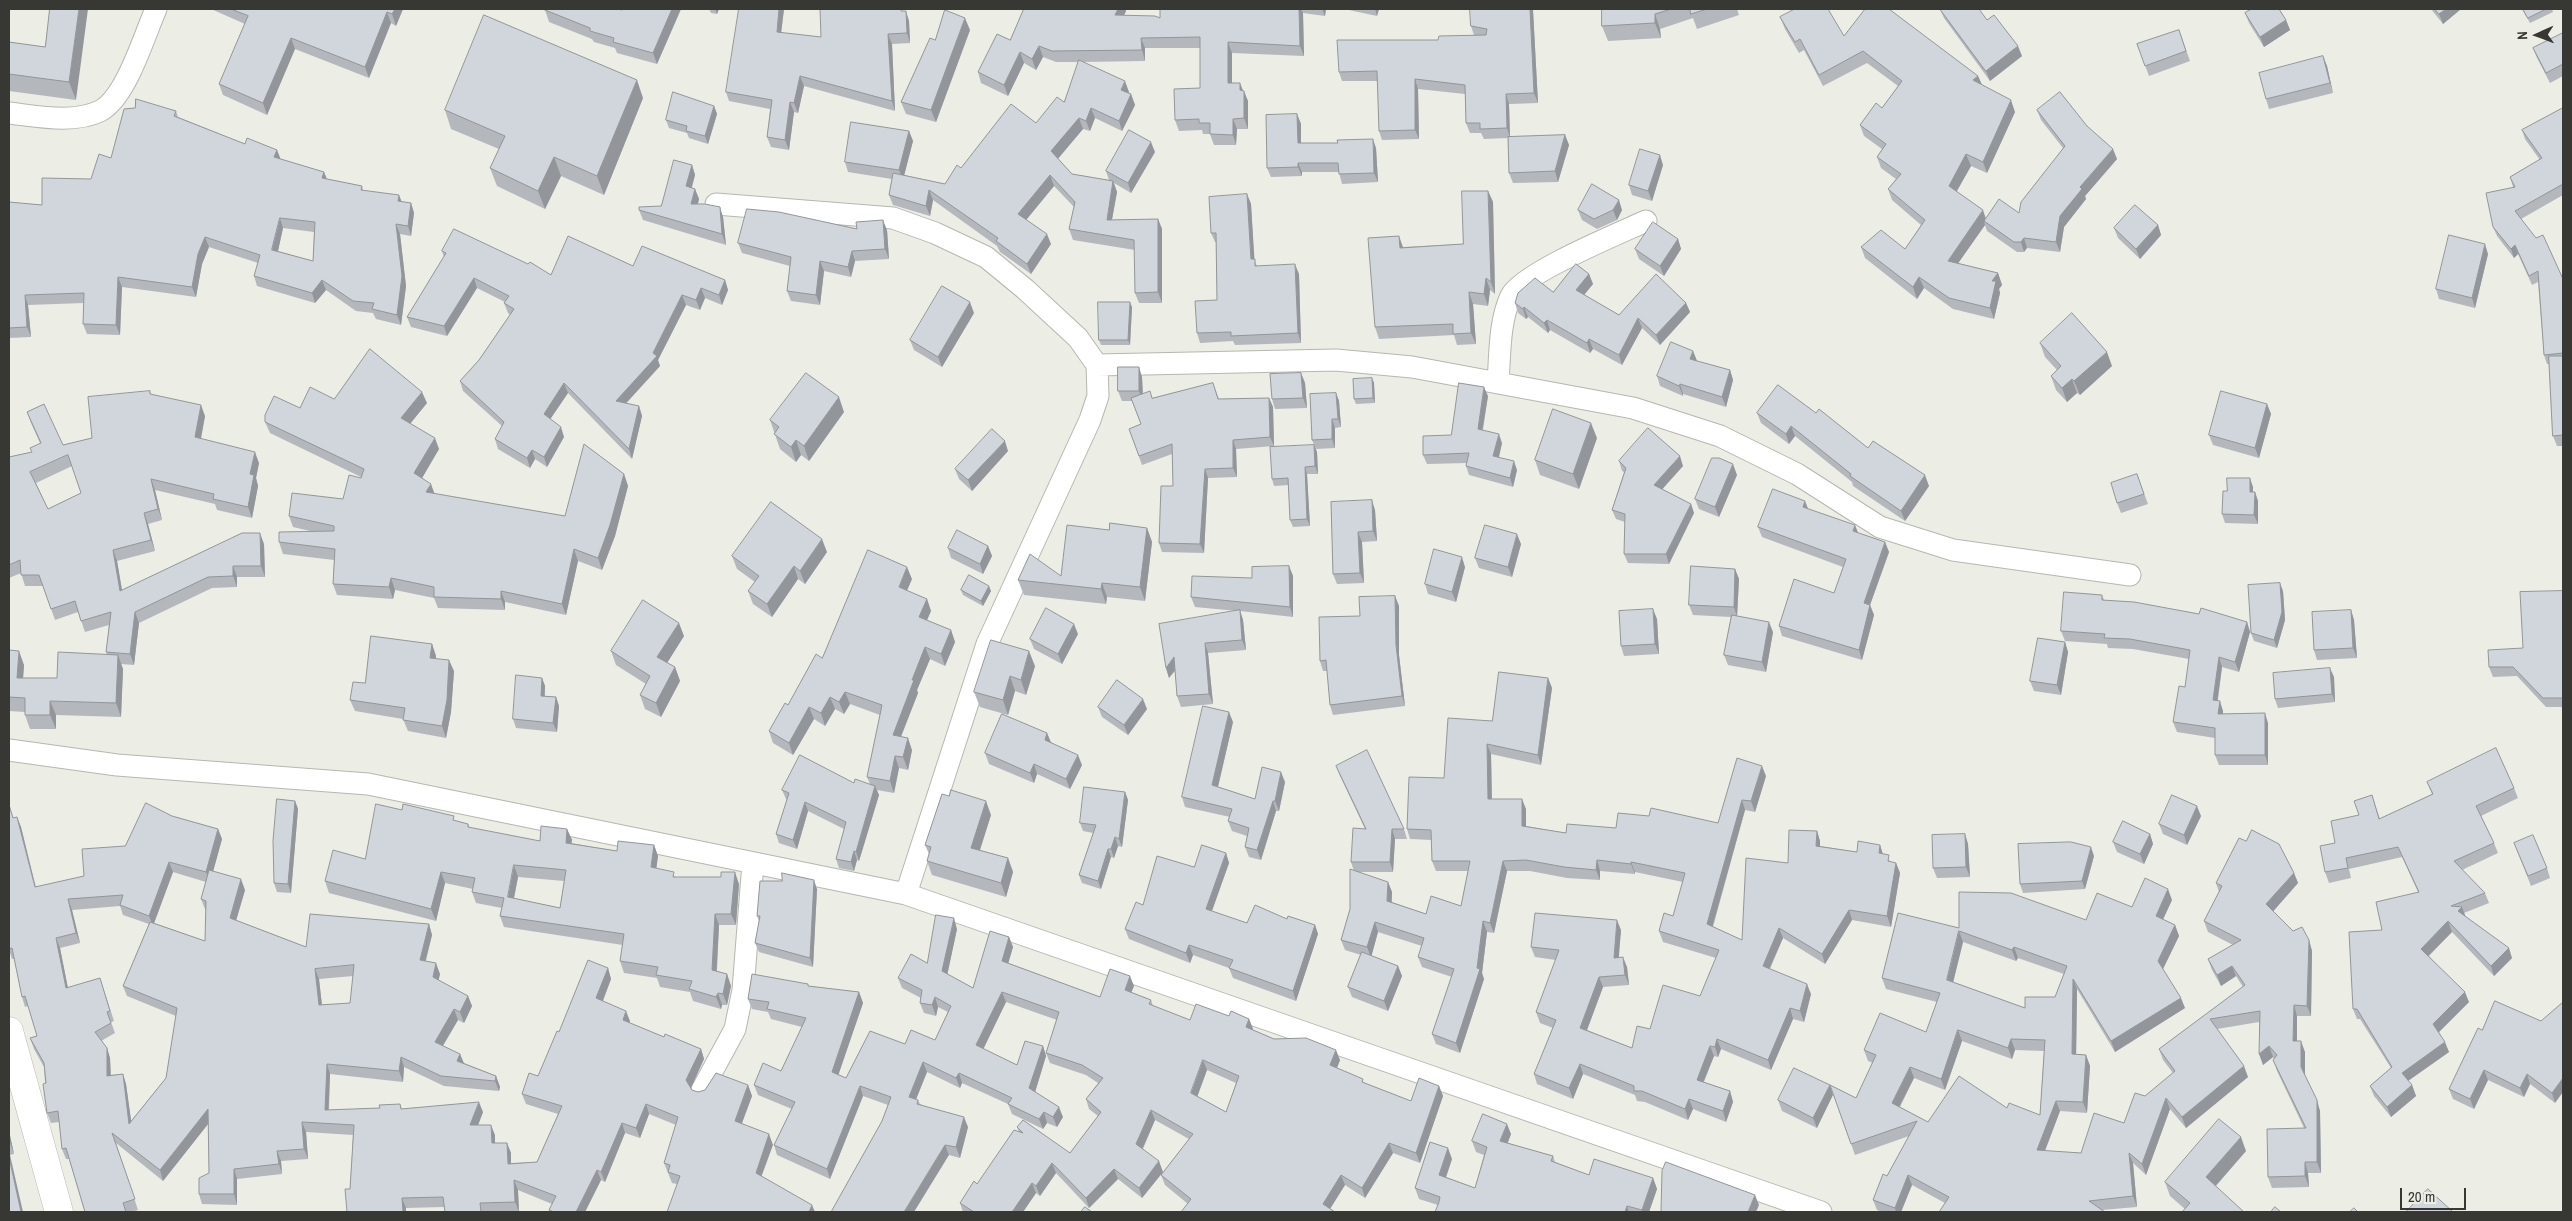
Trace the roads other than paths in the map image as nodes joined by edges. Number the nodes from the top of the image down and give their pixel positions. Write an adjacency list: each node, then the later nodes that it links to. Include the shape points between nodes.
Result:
1 (156, 9): 2 (street, via 114,102 99,112 77,117)
2 (9, 113)
3 (716, 204): 5 (street, via 893,218 935,233 986,258 1025,289 1078,338)
4 (1646, 221): 6 (street, via 1563,260 1511,294 1505,313)
5 (1097, 365): 6 (street, via 1336,360 1412,367); 10 (street, via 1098,396 1090,420 987,644)
6 (1498, 383): 7 (street, via 1633,408 1720,436 1797,474 1880,527 1953,550)
7 (2130, 574)
8 (9, 750): 9 (street, via 117,765 368,784)
9 (753, 862): 10 (street); 12 (street, via 744,990 735,1029)
10 (906, 894): 14 (street)
11 (9, 1031): 13 (main road)
12 (702, 1090)
13 (60, 1212)
14 (1821, 1212)

